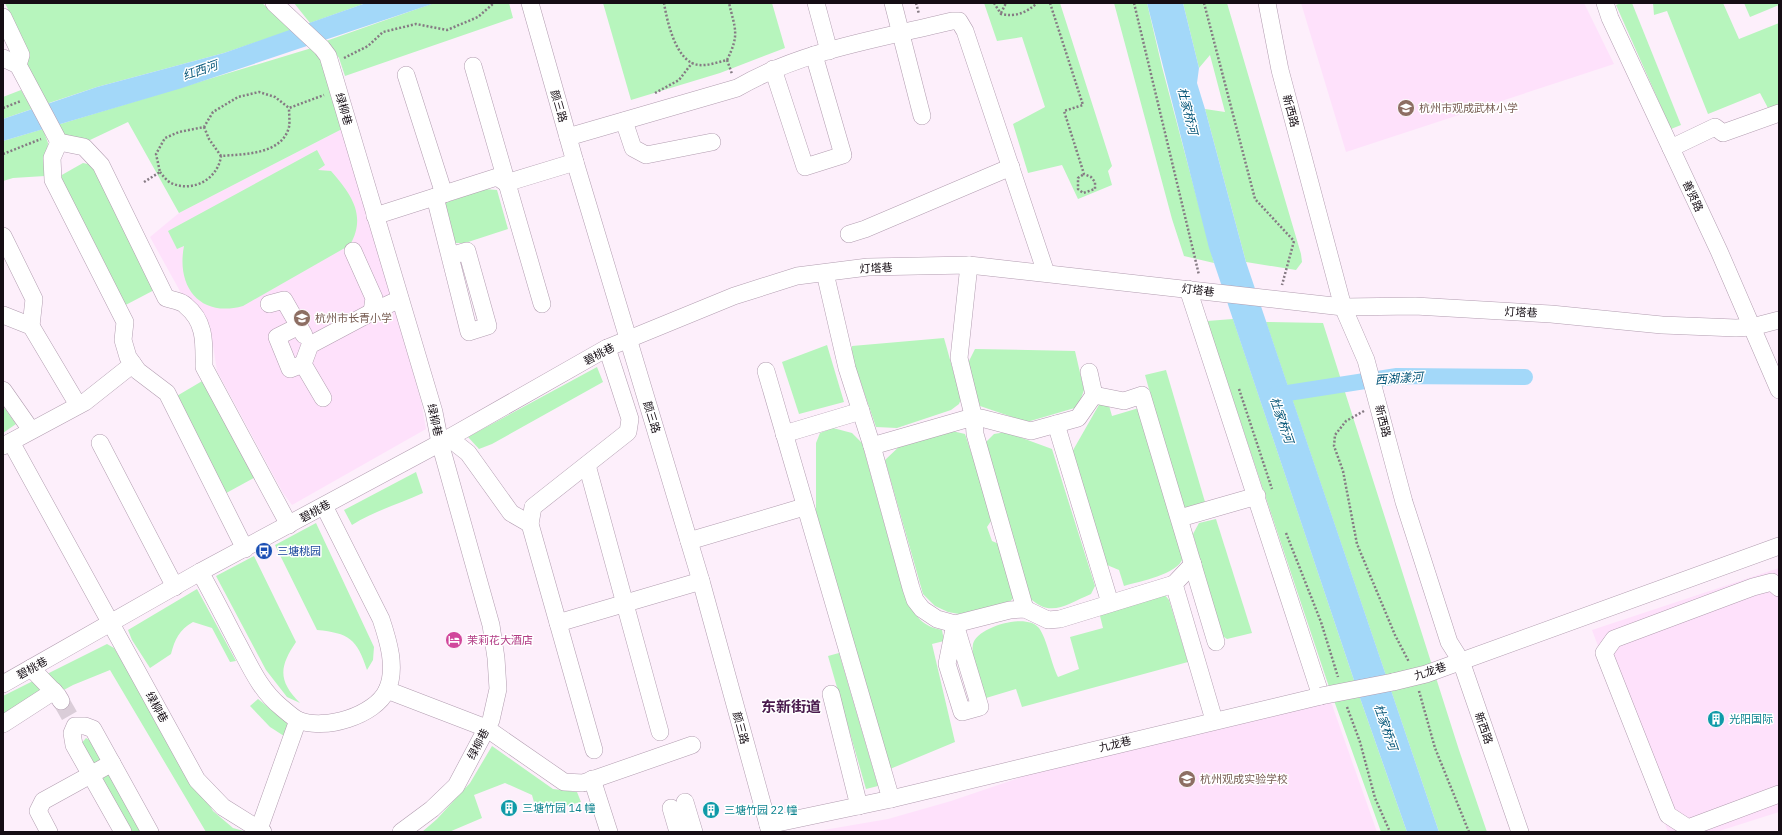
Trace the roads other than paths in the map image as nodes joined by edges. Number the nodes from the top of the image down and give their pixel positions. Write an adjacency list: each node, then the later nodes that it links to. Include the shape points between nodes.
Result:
1 (274, 3): 25 (street, 绿柳巷, via 322,48 331,65)
2 (530, 3): 18 (street, 颜三路)
3 (816, 3): 9 (street)
4 (893, 3): 8 (street)
5 (1267, 3): 37 (street, 新西路, via 1280,70)
6 (1604, 3): 20 (street, 善贤路)
7 (3, 17): 10 (street, via 21,55)
8 (902, 33): 9 (street); 15 (street); 22 (street, via 959,21 965,31)
9 (821, 53): 12 (street); 12 (street, via 843,155 805,167)
10 (11, 62): 17 (street)
11 (473, 66): 23 (street)
12 (773, 69): 16 (street, via 737,88)
13 (406, 74): 24 (street)
14 (1779, 113): 20 (street, via 1723,133 1715,127)
15 (922, 116)
16 (624, 121): 18 (street); 19 (street, via 633,148 646,155)
17 (55, 135): 47 (street, via 52,180 125,322 123,340); 71 (street, via 84,147 101,165 166,298 186,305 201,325 205,338 204,367)
18 (568, 137): 21 (street, 颜三路)
19 (712, 142)
20 (1671, 148): 43 (street, 善贤路)
21 (575, 162): 23 (street); 44 (street, 颜三路)
22 (1011, 167): 26 (street); 32 (street)
23 (506, 183): 24 (street, via 498,177); 36 (street)
24 (440, 195): 25 (street); 29 (street)
25 (375, 216): 34 (street, 绿柳巷)
26 (849, 234)
27 (3, 236): 41 (street, via 34,299)
28 (353, 251): 38 (street, via 374,298)
29 (450, 256)
30 (969, 265): 31 (street, 灯塔巷, via 868,267); 32 (street, 灯塔巷); 57 (street, via 959,358)
31 (825, 273): 44 (street, 灯塔巷, via 797,276 734,296); 56 (street, via 847,368)
32 (1046, 273): 33 (street, 灯塔巷)
33 (1201, 290): 37 (street, 灯塔巷); 66 (street)
34 (400, 299): 38 (street); 61 (street, 绿柳巷)
35 (269, 304): 42 (street, via 284,300)
36 (542, 304)
37 (1343, 307): 43 (street, 灯塔巷, via 1415,306 1551,314 1662,326); 89 (street, 新西路, via 1366,360 1404,502 1449,642)
38 (372, 312): 45 (street)
39 (3, 315): 41 (street)
40 (1779, 320): 43 (street, 灯塔巷)
41 (31, 326): 55 (street)
42 (299, 326): 45 (street); 48 (street, via 276,337 290,369)
43 (1752, 327): 52 (street, 善贤路)
44 (628, 339): 46 (street, 碧桃巷); 72 (street, 颜三路)
45 (310, 345): 48 (street)
46 (607, 348): 61 (street, 碧桃巷); 65 (street, via 630,419 628,432)
47 (133, 364): 55 (street); 74 (street, via 138,371 167,393)
48 (303, 364): 54 (street)
49 (766, 371): 60 (street)
50 (1089, 372): 53 (street)
51 (3, 390): 59 (street)
52 (1779, 390)
53 (1094, 395): 58 (street, via 1078,418); 69 (street, via 1124,401 1142,395)
54 (323, 398)
55 (78, 405): 59 (street)
56 (861, 411): 60 (street); 64 (street)
57 (974, 419): 58 (street, via 981,418 1031,431); 64 (street, via 966,419); 83 (street, via 975,434)
58 (1056, 424): 82 (street)
59 (31, 430): 63 (street)
60 (784, 434): 68 (street)
61 (444, 440): 67 (street, 碧桃巷); 70 (street, via 468,453 511,513); 98 (street, 绿柳巷, via 496,658 498,689 491,720)
62 (100, 443): 79 (street)
63 (7, 444): 87 (street, 绿柳巷)
64 (872, 446): 83 (street, via 915,600 922,610 937,619 955,624 1010,610)
65 (587, 465): 70 (street, via 533,507); 81 (street)
66 (1265, 494): 69 (street); 94 (street)
67 (324, 506): 71 (street, 碧桃巷); 92 (street, via 380,619 392,665)
68 (804, 507): 72 (street); 106 (street)
69 (1180, 518): 75 (street)
70 (530, 524): 86 (street)
71 (289, 525): 74 (street, 碧桃巷)
72 (689, 541): 77 (street, 颜三路)
73 (1779, 546): 89 (street, 九龙巷)
74 (245, 548): 76 (street, 碧桃巷)
75 (1194, 564): 78 (street); 84 (street)
76 (200, 572): 79 (street, 碧桃巷); 95 (street, via 262,688 280,707)
77 (700, 581): 81 (street); 108 (street, 颜三路)
78 (1174, 584): 82 (street); 85 (street)
79 (175, 587): 87 (street, 碧桃巷)
80 (1779, 588): 105 (street, via 1772,582 1724,598 1614,639 1604,653 1668,815 1688,828)
81 (625, 602): 86 (street); 99 (street)
82 (1110, 603): 83 (street, via 1060,619 1048,620)
83 (1025, 609)
84 (1208, 614): 85 (street); 88 (street)
85 (1185, 621): 96 (street)
86 (558, 623): 101 (street)
87 (110, 624): 90 (street, 碧桃巷); 109 (street, 绿柳巷, via 197,780 223,807)
88 (1216, 642)
89 (1461, 661): 94 (street, 九龙巷, bridge, via 1414,677); 117 (street, 新西路)
90 (31, 668): 91 (street, 碧桃巷); 97 (street, via 57,696)
91 (3, 684)
92 (387, 690): 95 (street, via 362,713 342,721 320,724); 98 (street)
93 (831, 694): 107 (street)
94 (1321, 696): 96 (street, 九龙巷)
95 (298, 720): 109 (street)
96 (1214, 720): 106 (street, 九龙巷)
97 (3, 724)
98 (486, 728): 104 (street, via 564,782 583,783); 113 (street, 绿柳巷, via 456,786 432,809)
99 (660, 732)
100 (692, 745): 104 (street)
101 (594, 750)
102 (112, 763): 103 (street); 103 (street, via 93,729 74,724 74,745); 112 (street)
103 (90, 774): 110 (street, via 43,801 38,811); 111 (street)
104 (592, 779): 114 (street)
105 (1779, 794)
106 (891, 799): 107 (street, 九龙巷)
107 (859, 806): 108 (street, 九龙巷)
108 (769, 828)
109 (260, 831)
110 (49, 832)
111 (124, 832)
112 (150, 832)
113 (401, 832)
114 (609, 832)
115 (678, 832): 116 (street, via 678,805)
116 (694, 832)
117 (1520, 832)

